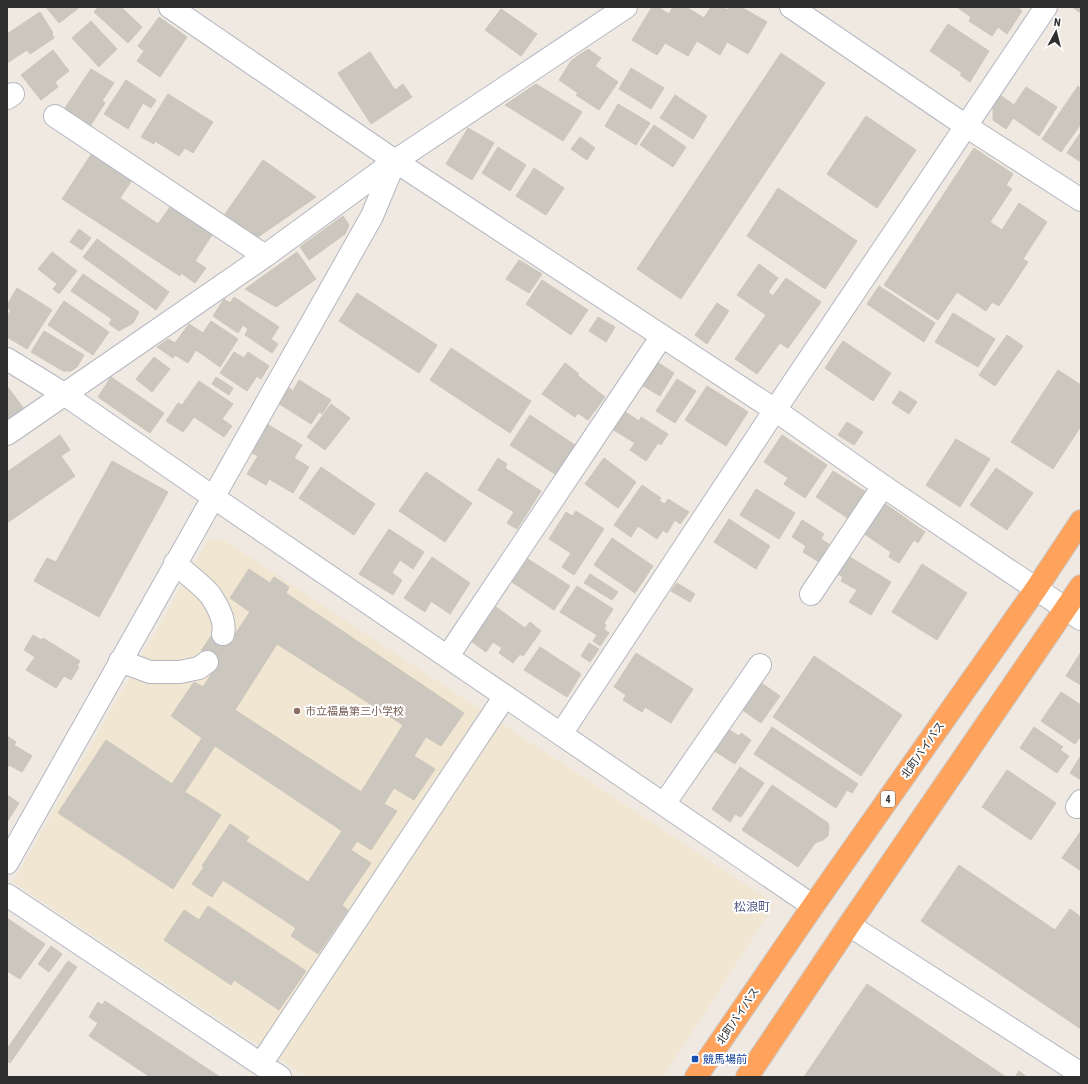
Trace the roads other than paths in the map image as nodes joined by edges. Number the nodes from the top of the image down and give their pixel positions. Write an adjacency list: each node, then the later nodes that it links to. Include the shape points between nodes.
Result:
1 (170, 7): 7 (street)
2 (626, 7): 7 (street)
3 (791, 7): 6 (street)
4 (1046, 7): 6 (street)
5 (55, 116): 9 (street)
6 (966, 126): 8 (street); 13 (street)
7 (395, 161): 9 (street); 10 (street); 16 (street, via 372,216)
8 (1081, 200)
9 (265, 256): 12 (street)
10 (662, 336): 13 (street); 24 (street)
11 (7, 359): 12 (street)
12 (64, 394): 14 (street); 16 (street)
13 (775, 410): 15 (street); 29 (street)
14 (7, 434)
15 (883, 486): 20 (street); 21 (street)
16 (213, 497): 18 (street); 24 (street)
17 (1081, 521): 20 (highway, 北町バイパス / 4)
18 (175, 564): 23 (street, via 210,595 222,618); 25 (street)
19 (1081, 586): 22 (highway)
20 (1036, 589): 22 (street); 33 (highway, 北町バイパス / 4)
21 (811, 594)
22 (1073, 614): 34 (highway)
23 (223, 634)
24 (448, 656): 28 (street)
25 (120, 661): 26 (street, via 150,672 180,672 199,668); 31 (street)
26 (207, 662)
27 (760, 665): 30 (street)
28 (505, 696): 29 (street); 35 (street)
29 (561, 734): 30 (street)
30 (664, 804): 33 (street)
31 (7, 863)
32 (7, 895): 35 (street)
33 (813, 906): 38 (highway, 北町バイパス / 4)
34 (849, 925): 36 (street); 39 (highway)
35 (261, 1064): 37 (street)
36 (1081, 1074)
37 (280, 1077)
38 (696, 1077)
39 (747, 1077)

